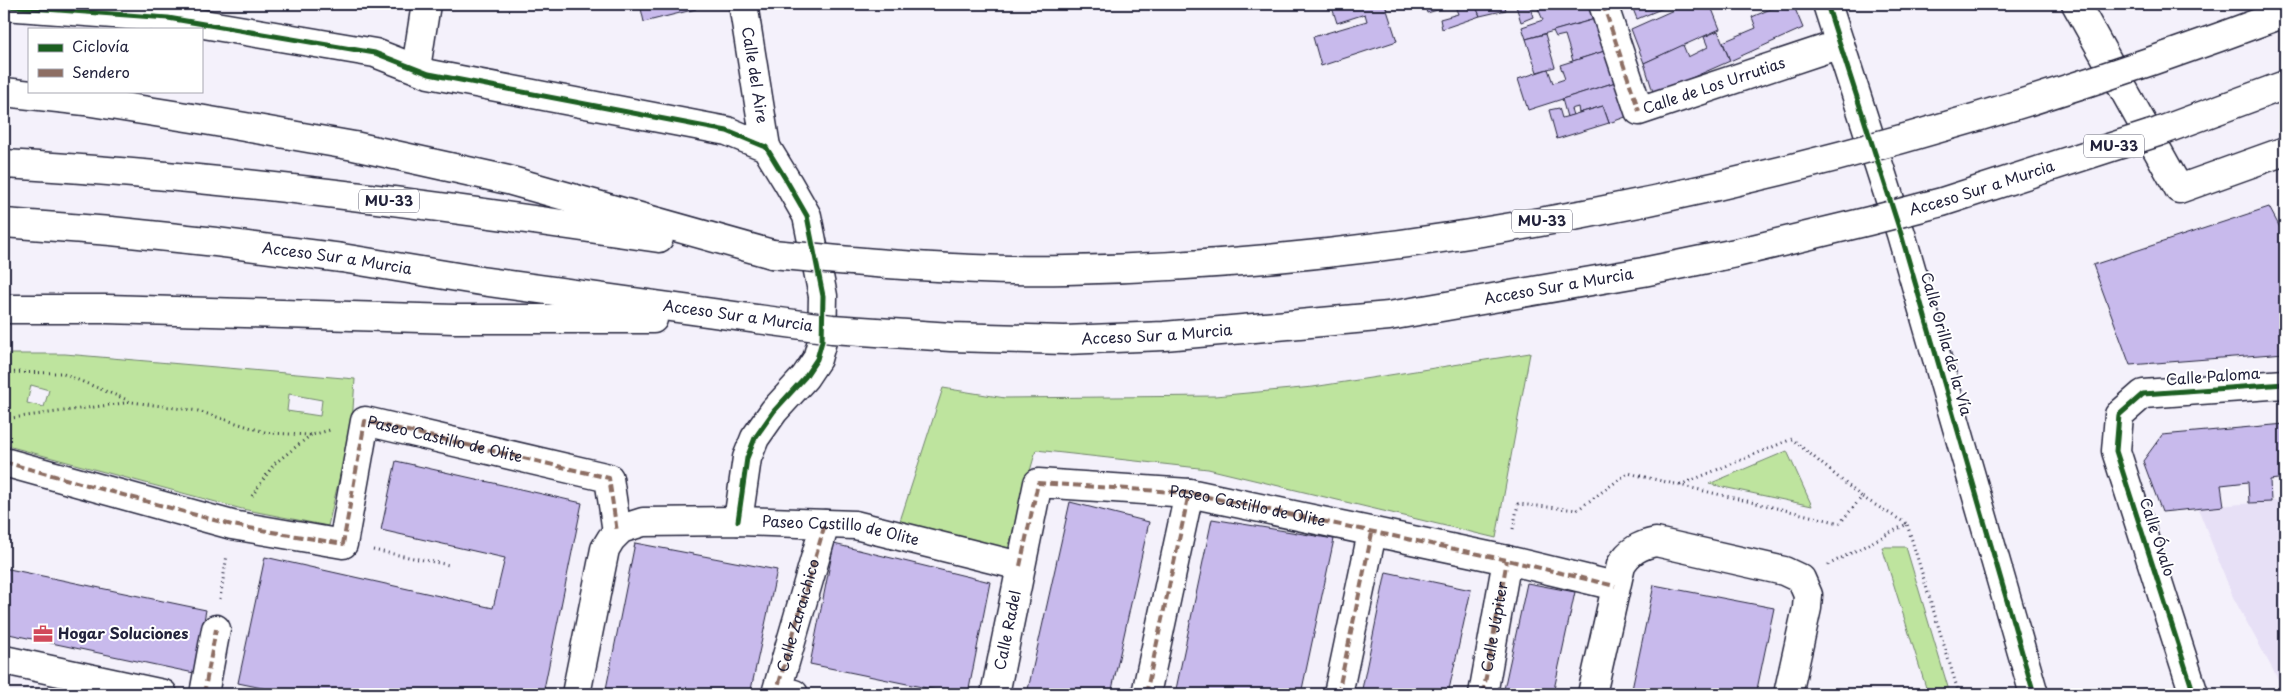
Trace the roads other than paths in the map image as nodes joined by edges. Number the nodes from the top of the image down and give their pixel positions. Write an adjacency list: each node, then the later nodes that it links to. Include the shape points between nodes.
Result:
1 (426, 4): 9 (main road)
2 (743, 4): 12 (main road, Calle del Aire)
3 (1603, 4): 8 (main road, Calle de Los Urrutias, via 1639,111)
4 (1826, 4): 8 (main road, Calle Orilla de la Vía)
5 (2076, 4): 13 (main road, via 2179,189)
6 (4, 6): 9 (main road, via 168,18 375,54)
7 (2285, 13): 16 (main road, MU-33, bridge, via 2139,67 1905,139 1732,183 1498,229 1373,248 1268,259 1065,270 953,268)
8 (1840, 44): 42 (main road, Calle Orilla de la Vía, via 1901,234)
9 (416, 68): 12 (main road, via 430,74 727,131)
10 (2285, 85): 18 (main road, Acceso Sur a Murcia / MU-33, bridge, via 2158,132 1942,202 1869,221 1643,272 1389,316 1164,336 1065,340 832,329)
11 (4, 92): 16 (main road, via 199,118 354,146 508,180)
12 (766, 147): 23 (main road, via 807,216 823,296 822,341 805,377 755,438 747,458)
13 (2283, 157)
14 (4, 164): 16 (main road, MU-33, via 112,170 228,182 483,212)
15 (4, 223): 18 (main road, Acceso Sur a Murcia / MU-33, via 111,231 342,258)
16 (772, 254)
17 (4, 309): 18 (main road, via 455,319)
18 (757, 319)
19 (2285, 384): 20 (main road, Calle Paloma)
20 (2143, 394): 43 (main road, Calle Óvalo, via 2120,415 2116,451)
21 (4, 462): 25 (main road, Paseo Castillo de Olite, via 232,525 343,544 365,421 608,478)
22 (1189, 493): 26 (main road, Paseo Castillo de Olite); 28 (main road, Paseo Castillo de Olite, via 1038,483); 37 (main road)
23 (738, 521): 24 (main road, Paseo Castillo de Olite); 25 (main road, Paseo Castillo de Olite, via 643,522)
24 (825, 524): 28 (main road, Paseo Castillo de Olite, via 856,525); 35 (main road, Calle Zaraichico, via 777,690)
25 (617, 532): 34 (main road, via 605,549)
26 (1372, 533): 27 (main road, Paseo Castillo de Olite); 38 (main road)
27 (1507, 560): 29 (main road, Paseo Castillo de Olite); 39 (main road, Calle Júpiter)
28 (1020, 566): 36 (main road, Calle Radel)
29 (1615, 586): 40 (main road); 41 (main road, via 1627,554 1656,542 1784,571 1801,579 1808,595 1807,608)
30 (216, 629): 33 (main road)
31 (4, 660): 32 (main road)
32 (163, 694)
33 (204, 694)
34 (576, 694)
35 (794, 694)
36 (995, 694)
37 (1146, 694)
38 (1338, 694)
39 (1483, 694)
40 (1592, 694)
41 (1788, 694)
42 (2034, 694)
43 (2194, 694)

